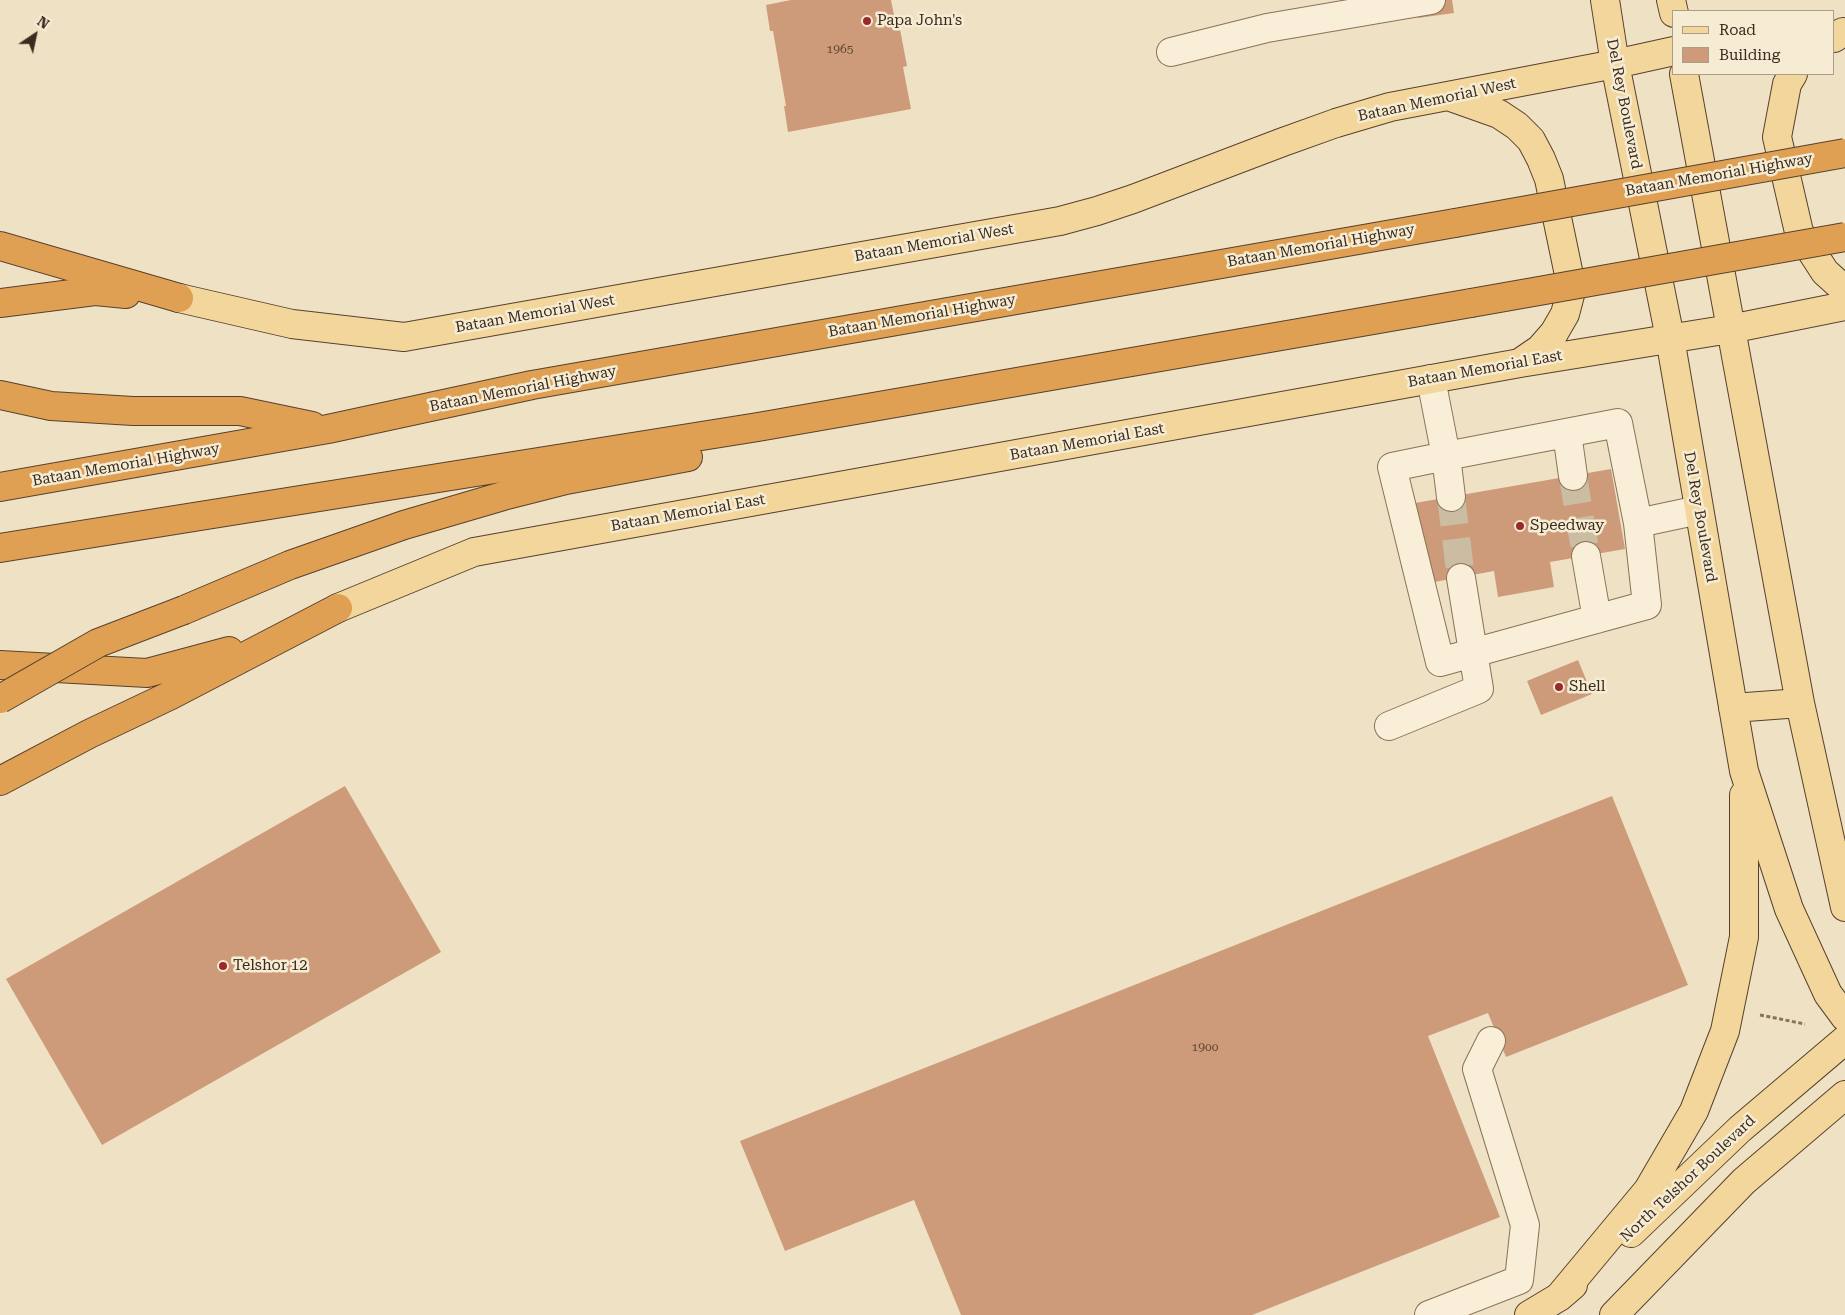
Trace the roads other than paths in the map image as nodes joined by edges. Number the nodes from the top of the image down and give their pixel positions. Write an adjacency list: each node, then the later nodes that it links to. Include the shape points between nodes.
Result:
1 (1431, 0): 3 (lane, via 1266,28)
2 (1604, 0): 5 (main road, Del Rey Boulevard)
3 (1172, 52)
4 (1672, 52): 5 (main road, Bataan Memorial West)
5 (1615, 64): 8 (main road, Bataan Memorial West); 17 (main road, Del Rey Boulevard)
6 (1684, 75): 16 (main road)
7 (1792, 75): 12 (main road, via 1787,84 1777,137 1799,232 1825,272)
8 (1449, 96): 13 (main road, Bataan Memorial West, via 1390,107 1336,123 1133,199 1060,221 404,337 292,324); 18 (main road, via 1499,114 1517,126 1531,140 1549,179 1569,275 1570,296 1554,334)
9 (1845, 153): 22 (highway, Bataan Memorial Highway, bridge, via 532,385)
10 (1845, 237): 21 (highway, bridge)
11 (0, 246): 13 (highway)
12 (1845, 290)
13 (180, 298): 14 (highway, via 95,291)
14 (0, 303)
15 (1845, 306): 16 (main road, Bataan Memorial East)
16 (1730, 329): 17 (main road, Bataan Memorial East); 38 (main road)
17 (1670, 338): 18 (main road, Bataan Memorial East); 28 (main road, Del Rey Boulevard)
18 (1520, 363): 19 (main road, Bataan Memorial East)
19 (1431, 379): 24 (lane); 33 (main road, Bataan Memorial East, via 474,552)
20 (0, 395): 22 (highway, via 51,406 133,412 240,411)
21 (758, 427): 30 (highway); 37 (highway, bridge, via 748,438 722,451 566,480 496,498 404,525 290,565 98,643)
22 (328, 429): 26 (highway, Bataan Memorial Highway)
23 (1567, 433): 24 (lane); 25 (lane); 29 (lane, via 1618,424)
24 (1446, 456): 27 (lane); 35 (lane, via 1392,467 1440,662)
25 (1573, 476)
26 (0, 487)
27 (1451, 497)
28 (1699, 510): 29 (lane); 39 (main road, Del Rey Boulevard)
29 (1638, 523): 34 (lane, via 1647,605)
30 (0, 548)
31 (1586, 556): 34 (lane)
32 (1461, 578): 35 (lane)
33 (338, 608): 36 (highway, via 221,654 147,674); 42 (highway)
34 (1596, 619): 35 (lane)
35 (1472, 653): 40 (lane, via 1479,689)
36 (0, 665)
37 (0, 699)
38 (1800, 704): 39 (main road); 43 (main road)
39 (1733, 708): 41 (main road, Del Rey Boulevard)
40 (1389, 726)
41 (1744, 771): 44 (main road, Del Rey Boulevard, via 1789,909 1828,994); 48 (main road, via 1744,937 1724,1031 1694,1111 1648,1190)
42 (0, 782)
43 (1845, 907)
44 (1845, 1017)
45 (1845, 1040): 48 (main road, North Telshor Boulevard, via 1740,1129 1648,1218)
46 (1491, 1041): 49 (lane, via 1477,1069 1525,1225 1519,1280)
47 (1845, 1095): 51 (main road, via 1744,1181)
48 (1559, 1297): 50 (main road, North Telshor Boulevard)
49 (1429, 1315)
50 (1530, 1315)
51 (1614, 1315)

